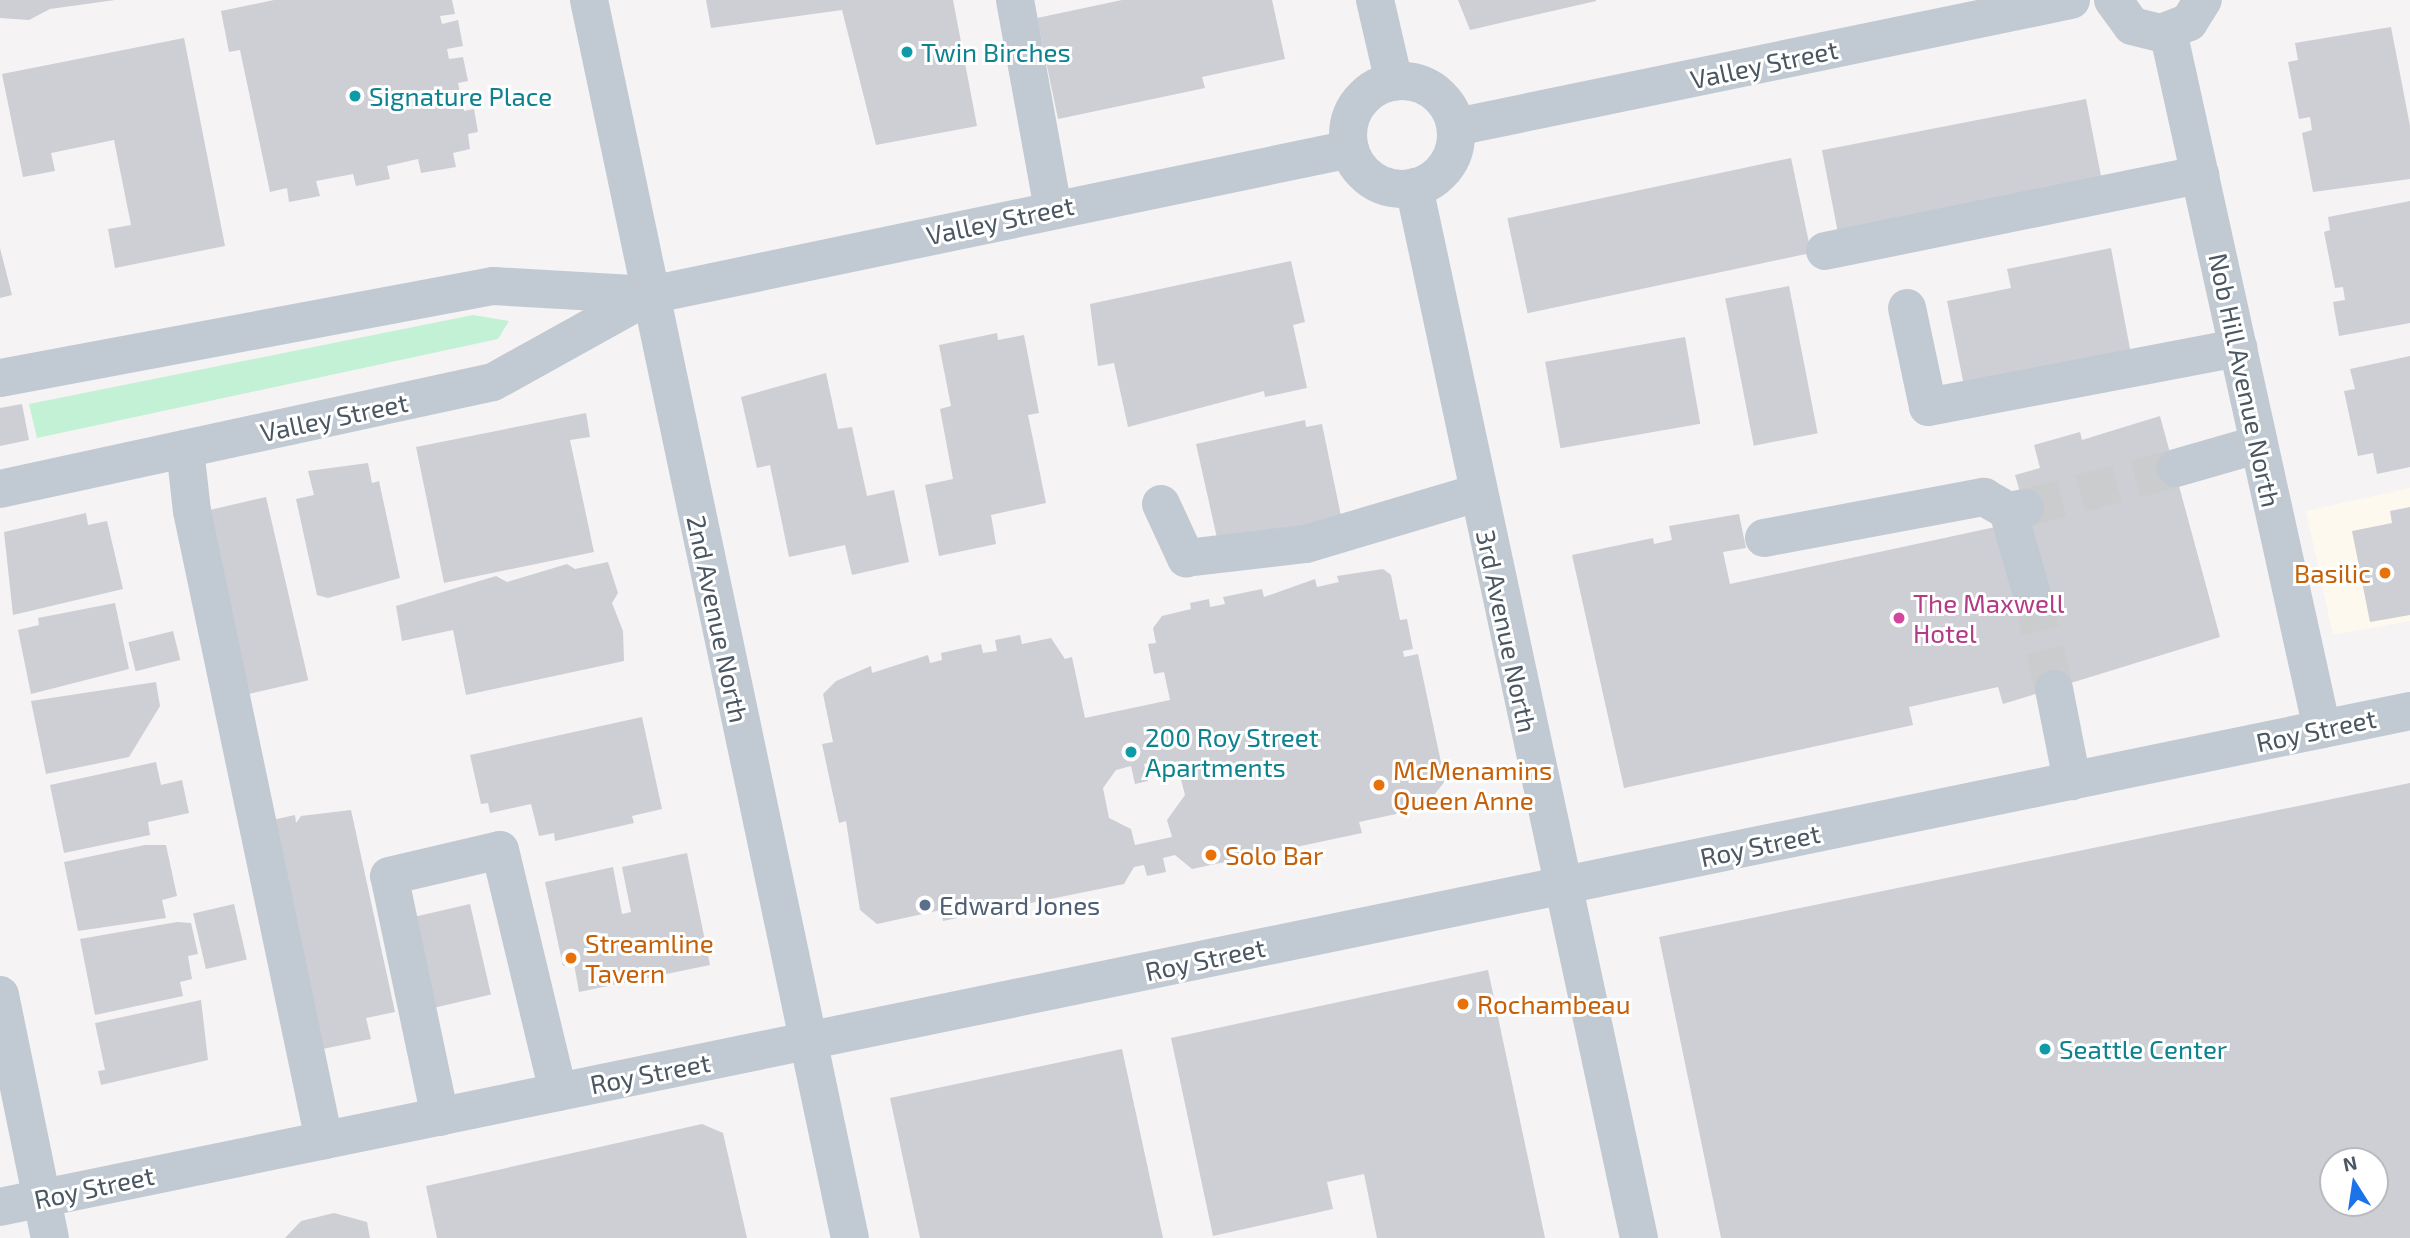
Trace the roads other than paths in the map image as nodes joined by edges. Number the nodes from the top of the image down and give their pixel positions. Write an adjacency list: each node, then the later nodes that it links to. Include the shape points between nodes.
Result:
1 (589, 0): 15 (street, 2nd Avenue North)
2 (1015, 0): 13 (street)
3 (1375, 0): 8 (street)
4 (2071, 0): 9 (street, Valley Street)
5 (2113, 0): 7 (street, via 2132,26)
6 (2203, 0): 7 (street, via 2189,22)
7 (2168, 32): 11 (street, Nob Hill Avenue North)
8 (1394, 82): 9 (street, via 1423,85 1439,95); 10 (street, via 1357,104)
9 (1456, 127): 12 (street, via 1449,163)
10 (1350, 149): 12 (street, via 1374,181); 13 (street, Valley Street)
11 (2200, 175): 14 (street); 17 (street, Nob Hill Avenue North)
12 (1414, 187): 23 (street, 3rd Avenue North)
13 (1053, 209): 15 (street, Valley Street)
14 (1825, 251)
15 (650, 295): 18 (street, Valley Street, via 493,286); 20 (street, Valley Street, via 493,382); 33 (street, 2nd Avenue North)
16 (1906, 308): 17 (street, via 1928,407)
17 (2238, 348): 19 (street, Nob Hill Avenue North)
18 (0, 378)
19 (2259, 444): 21 (street); 29 (street, Nob Hill Avenue North)
20 (185, 449): 22 (street, Valley Street); 36 (street, via 192,510)
21 (2176, 468)
22 (0, 489)
23 (1477, 493): 24 (street, via 1306,544 1186,558); 31 (street, 3rd Avenue North)
24 (1161, 504)
25 (1764, 538): 26 (street, via 1984,497 2016,510)
26 (2032, 594)
27 (2054, 689): 30 (street)
28 (2410, 711): 29 (street, Roy Street)
29 (2322, 729): 30 (street, Roy Street)
30 (2072, 781): 31 (street, Roy Street)
31 (1562, 886): 33 (street, Roy Street); 41 (street, 3rd Avenue North)
32 (0, 995): 37 (street)
33 (808, 1040): 34 (street, Roy Street); 40 (street, 2nd Avenue North)
34 (558, 1092): 35 (street, Roy Street); 35 (street, via 500,850 389,876)
35 (440, 1117): 36 (street, Roy Street)
36 (324, 1140): 37 (street, Roy Street)
37 (41, 1198): 38 (street, Roy Street); 39 (street)
38 (0, 1207)
39 (50, 1238)
40 (850, 1238)
41 (1639, 1238)

